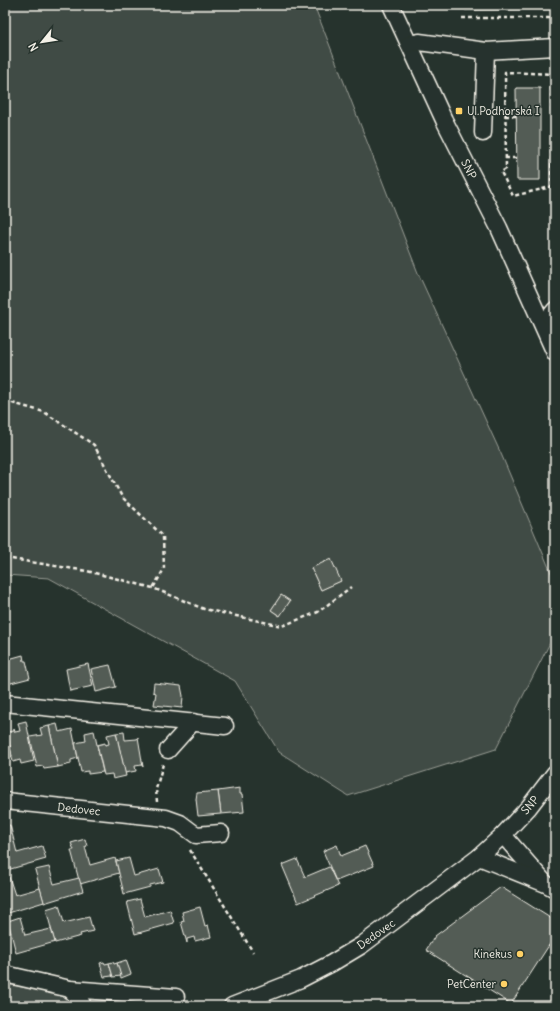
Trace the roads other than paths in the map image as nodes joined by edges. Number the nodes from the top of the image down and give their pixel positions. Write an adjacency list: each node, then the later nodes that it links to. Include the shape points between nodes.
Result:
1 (391, 5): 2 (street, SNP)
2 (409, 44): 4 (street, via 419,42); 6 (street, SNP)
3 (555, 47): 4 (street)
4 (486, 51): 5 (street)
5 (483, 133)
6 (530, 294): 7 (street, SNP); 8 (street, SNP)
7 (553, 316)
8 (555, 353)
9 (5, 703): 10 (street)
10 (193, 722): 11 (street); 12 (street)
11 (225, 726)
12 (168, 750)
13 (555, 774): 16 (street, SNP, via 529,807)
14 (5, 800): 15 (street, Dedovec, via 173,820 196,835)
15 (221, 834)
16 (502, 835): 17 (street, Dedovec); 18 (street)
17 (478, 857): 18 (street); 23 (street, Dedovec, via 362,945 301,978)
18 (550, 886)
19 (5, 974): 20 (street)
20 (70, 989): 21 (street); 22 (street)
21 (176, 997)
22 (83, 1006)
23 (232, 1006)

